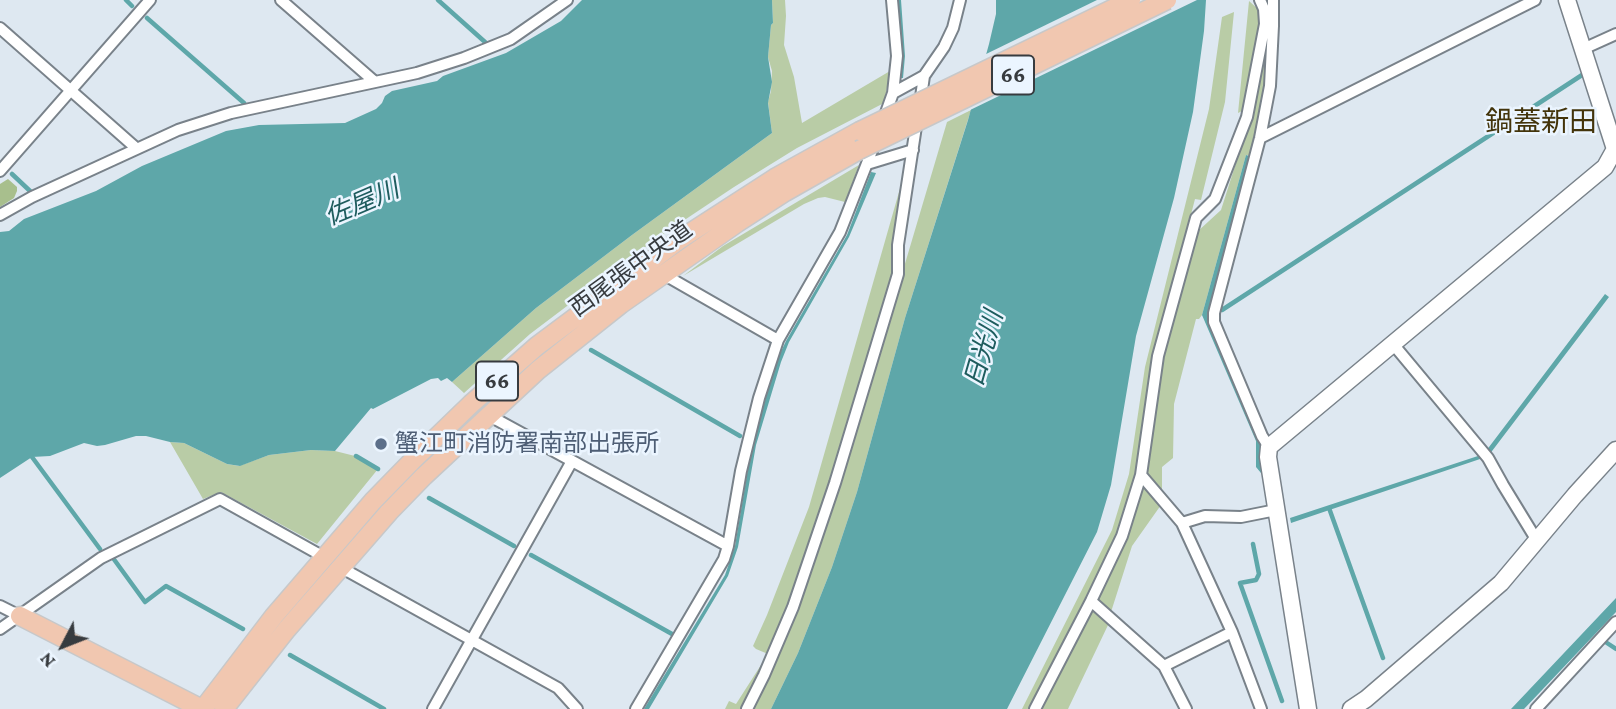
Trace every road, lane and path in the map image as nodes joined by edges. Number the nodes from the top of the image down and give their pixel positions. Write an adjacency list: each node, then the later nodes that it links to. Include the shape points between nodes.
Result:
1 (150, 0): 17 (street)
2 (281, 0): 16 (street)
3 (566, 0): 16 (street, via 511,39 417,73)
4 (892, 0): 18 (street, via 897,56)
5 (960, 0): 15 (street, via 953,28)
6 (1131, 0): 38 (main road, 西尾張中央道 / 66, bridge, via 860,131 775,178 679,240 537,345 415,458)
7 (1167, 0): 23 (main road, 西尾張中央道 / 66, bridge)
8 (1260, 0): 33 (street, via 1265,24 1247,117 1214,199 1196,218 1158,356)
9 (1273, 0): 19 (street, via 1270,86)
10 (1535, 0): 19 (street)
11 (1567, 0): 14 (street)
12 (0, 28): 17 (street)
13 (1616, 34): 14 (street)
14 (1583, 49): 22 (street)
15 (924, 76): 18 (street); 21 (street)
16 (375, 82): 20 (street, via 231,113)
17 (70, 90): 20 (street); 24 (street)
18 (893, 93): 23 (street)
19 (1260, 138): 30 (street, via 1214,322)
20 (136, 149): 25 (street)
21 (913, 150): 23 (street); 53 (street, via 898,274 793,607)
22 (1615, 150): 28 (street, via 1605,167)
23 (863, 157): 26 (main road, 西尾張中央道 / 66, via 785,192); 27 (street, via 840,232)
24 (0, 171)
25 (0, 215)
26 (663, 274): 27 (street); 29 (main road, 西尾張中央道 / 66, via 573,341)
27 (778, 340): 37 (street, via 741,471)
28 (1393, 344): 30 (street); 36 (street, via 1488,458)
29 (488, 415): 32 (street); 39 (main road, 西尾張中央道 / 66, via 424,475)
30 (1269, 447): 34 (street)
31 (1616, 450): 36 (street)
32 (572, 461): 37 (street); 46 (street)
33 (1141, 475): 35 (street); 40 (street, via 1122,536)
34 (1276, 510): 35 (street, via 1241,517 1205,516); 57 (street)
35 (1182, 523): 45 (street)
36 (1536, 539): 58 (street, via 1501,583)
37 (728, 545): 52 (street)
38 (324, 557): 42 (street, via 220,499 100,558); 48 (main road, 西尾張中央道 / 66)
39 (340, 567): 46 (street); 49 (main road, 西尾張中央道 / 66)
40 (1091, 601): 47 (street); 54 (street)
41 (0, 606): 42 (street)
42 (20, 616): 44 (street); 48 (main road, 66)
43 (1616, 622): 59 (street)
44 (0, 629)
45 (1232, 632): 47 (street); 56 (street)
46 (471, 640): 50 (street); 51 (street, via 558,688)
47 (1164, 666): 55 (street)
48 (202, 709)
49 (224, 709)
50 (433, 709)
51 (577, 709)
52 (636, 709)
53 (747, 709)
54 (1035, 709)
55 (1186, 709)
56 (1261, 709)
57 (1308, 709)
58 (1351, 709)
59 (1536, 709)

